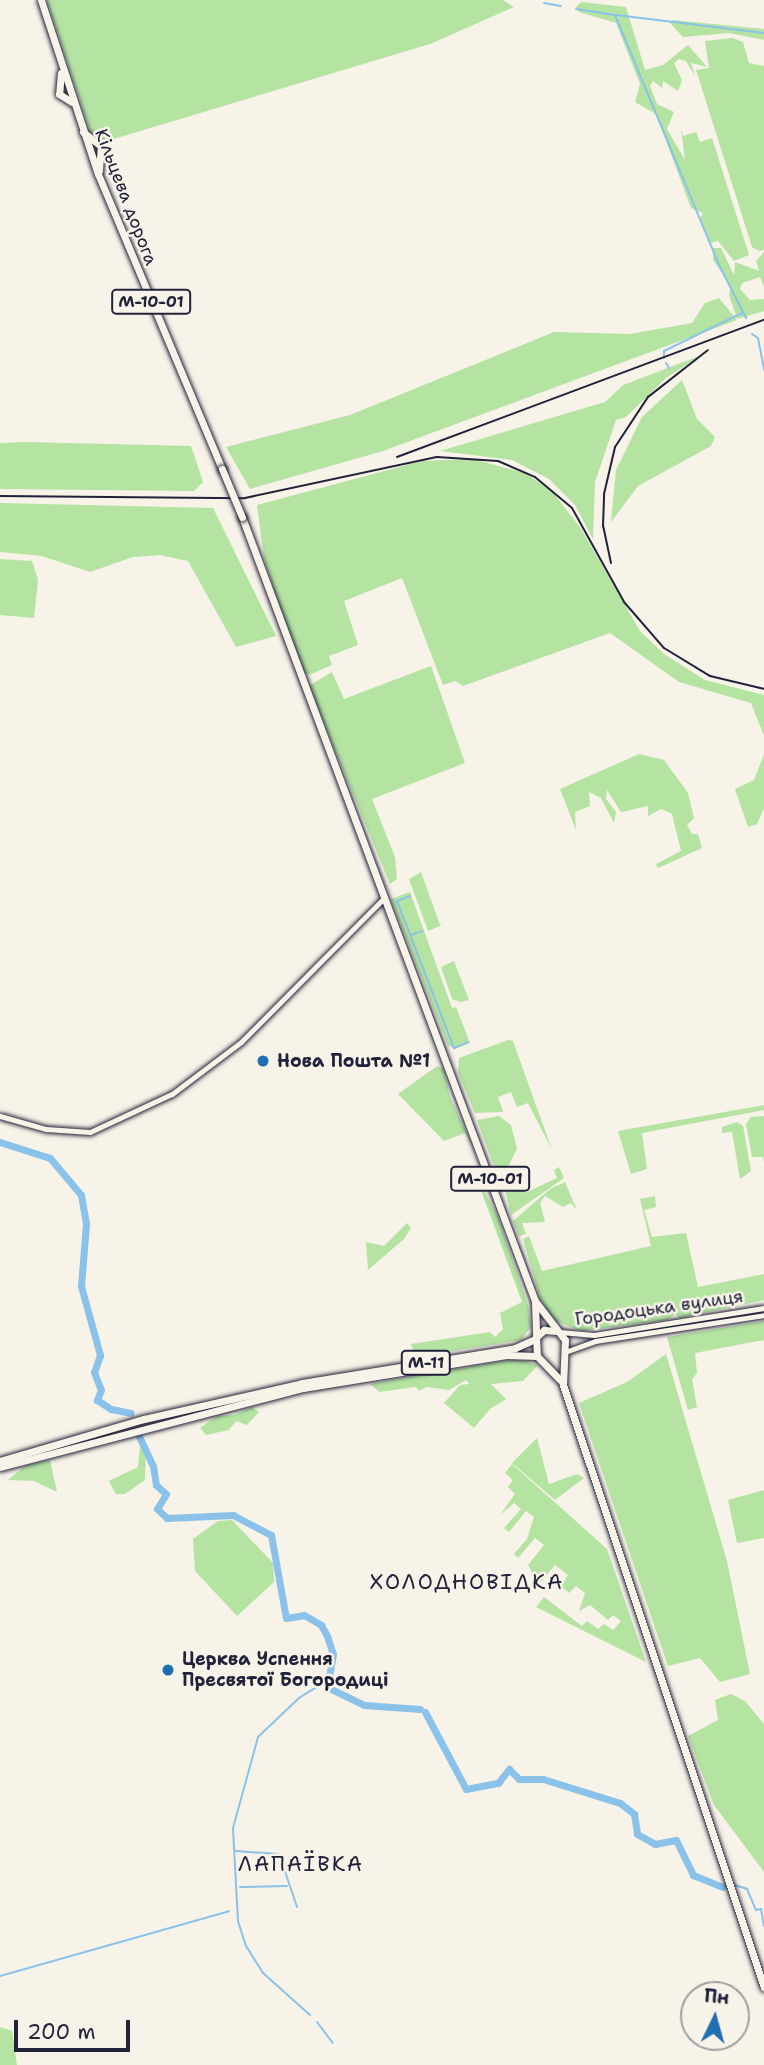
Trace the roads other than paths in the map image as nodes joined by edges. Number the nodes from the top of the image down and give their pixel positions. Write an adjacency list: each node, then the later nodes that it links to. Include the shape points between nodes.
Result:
1 (41, 0): 2 (highway, Кільцева дорога / М-10-01)
2 (83, 132): 3 (highway, Кільцева дорога / М-10-01); 3 (highway, via 101,146)
3 (98, 174): 4 (highway, Кільцева дорога / М-10-01, bridge, via 242,517 310,710)
4 (385, 897): 5 (main road, via 249,1034 172,1094 90,1132 46,1129); 6 (highway, М-10-01)
5 (0, 1116)
6 (535, 1301): 9 (highway, М-10-01); 10 (highway, М-10-01)
7 (764, 1308): 9 (main road, Городоцька вулиця / М-11, via 582,1336)
8 (764, 1315): 11 (main road, Городоцька вулиця, via 595,1341)
9 (558, 1332): 10 (highway, М-11, via 547,1330); 11 (highway, М-10-01, via 565,1340)
10 (536, 1338): 12 (highway, М-10-01); 15 (highway, М-11, via 515,1348 302,1383 144,1419)
11 (563, 1354): 13 (highway); 14 (highway, М-10-01)
12 (537, 1356): 13 (highway, М-10-01); 16 (highway, М-11, via 506,1355 261,1398)
13 (545, 1361): 14 (highway, М-10-01)
14 (562, 1382): 17 (highway, М-10-01)
15 (0, 1461)
16 (0, 1467)
17 (764, 1987)

